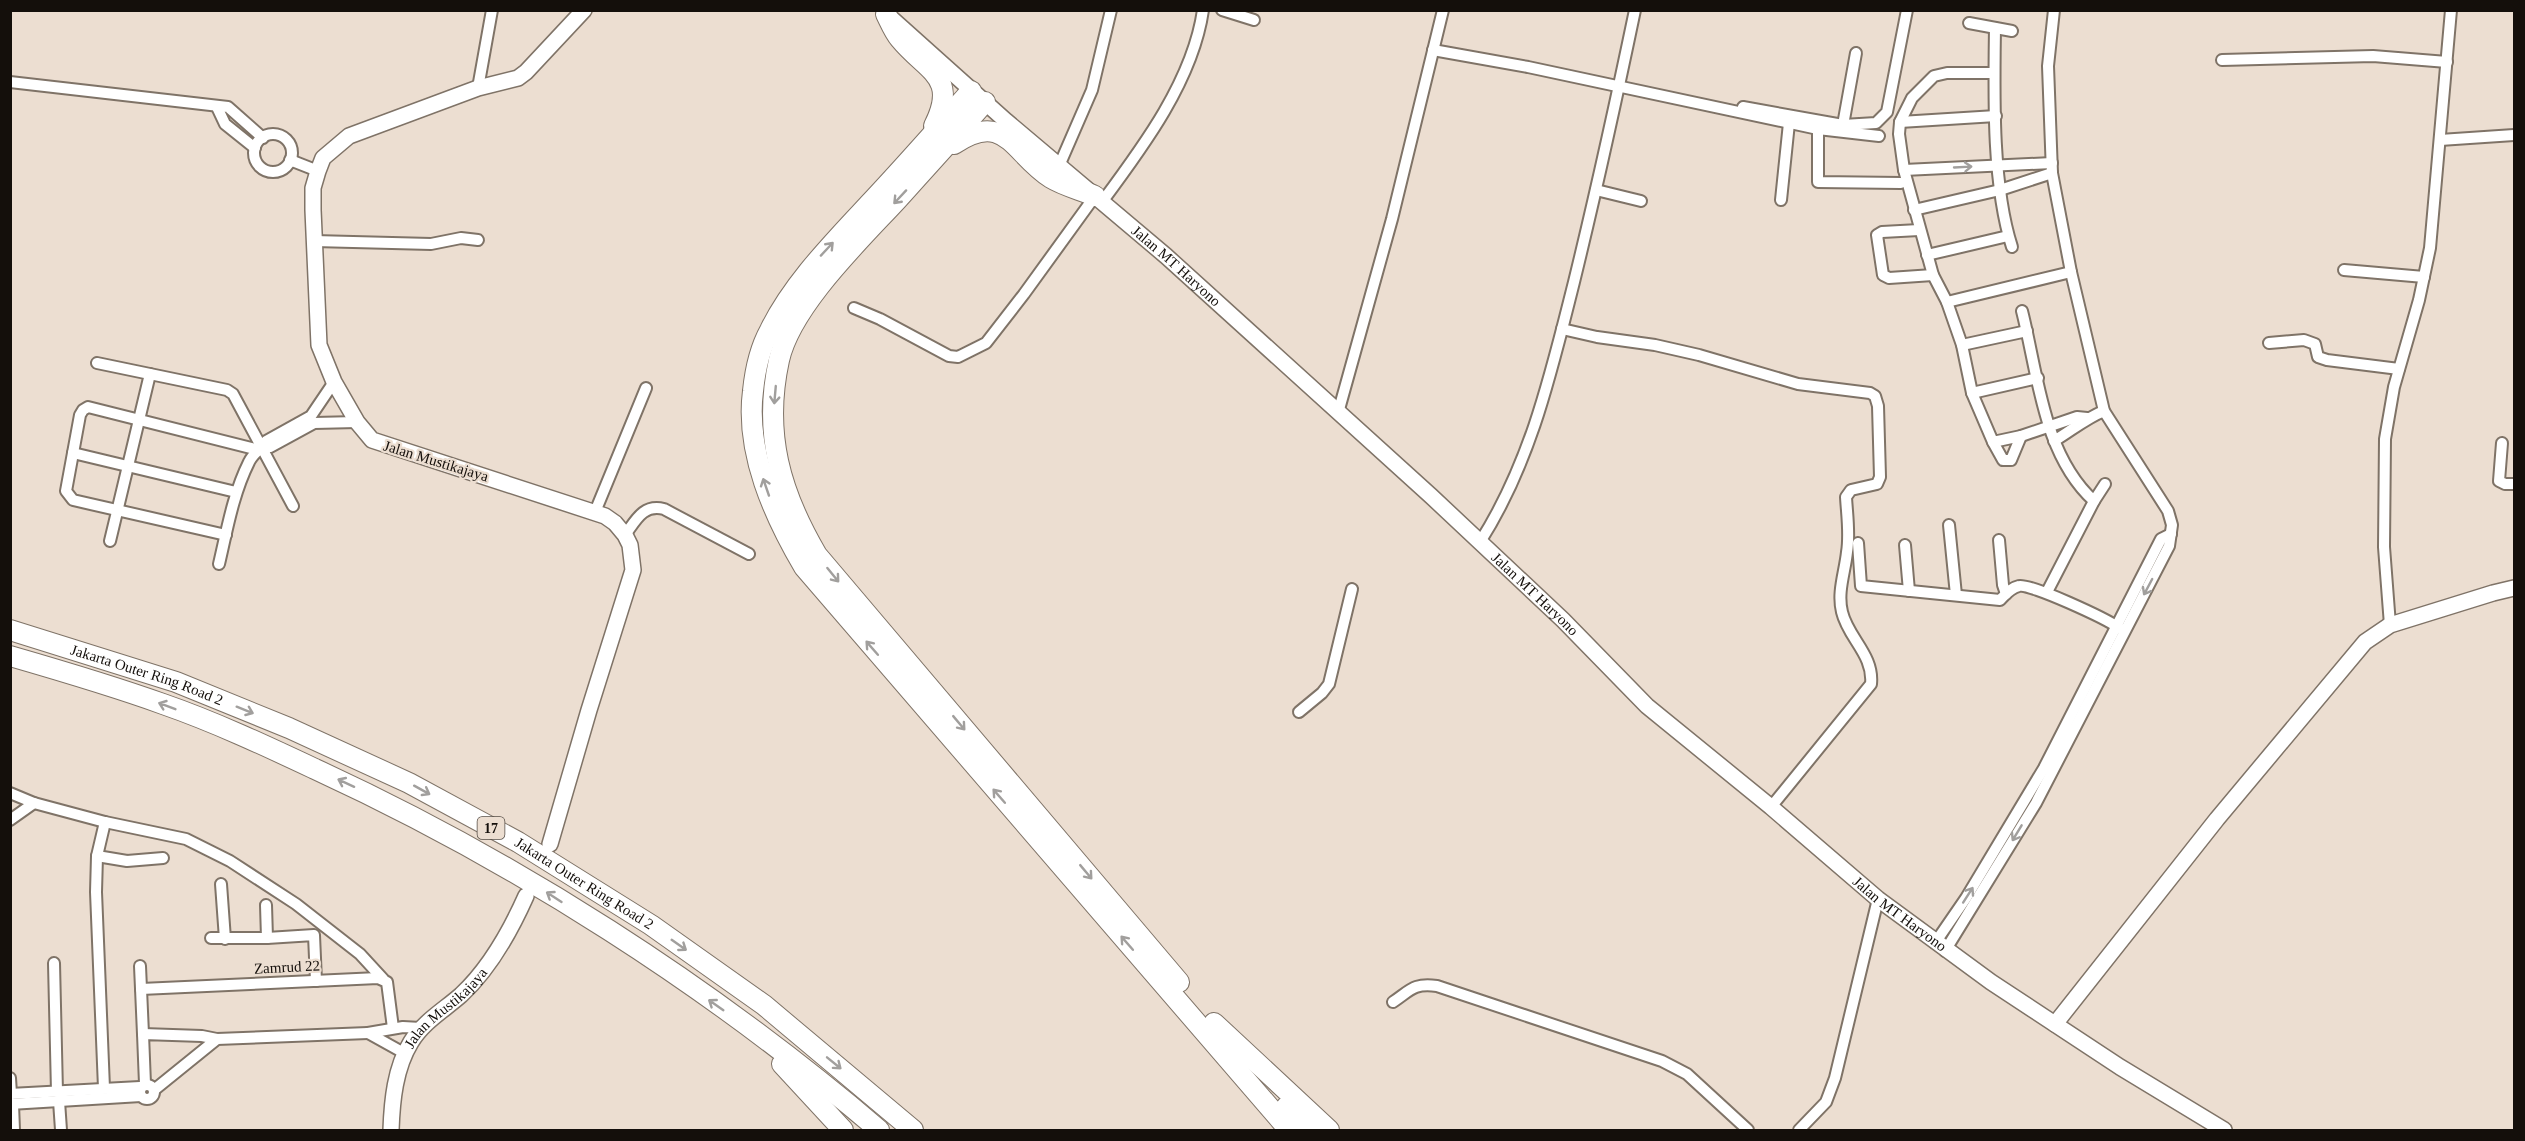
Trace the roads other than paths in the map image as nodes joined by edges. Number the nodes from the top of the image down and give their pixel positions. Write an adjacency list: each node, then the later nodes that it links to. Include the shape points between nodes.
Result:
1 (492, 10): 23 (street)
2 (584, 10): 23 (street, Jalan Mustikajaya, via 526,72)
3 (1111, 10): 39 (street, via 1092,90)
4 (1203, 10): 47 (street, via 1194,49 1166,109 1134,159)
5 (1222, 10): 12 (street)
6 (1443, 10): 16 (street)
7 (1635, 10): 22 (street)
8 (1907, 10): 30 (street, via 1887,112 1876,123)
9 (2054, 10): 41 (street, via 2048,66)
10 (2451, 10): 19 (street)
11 (884, 12): 24 (street, Jalan MT Haryono); 37 (highway, via 899,38 940,80 943,108)
12 (1254, 20)
13 (1969, 23): 14 (street)
14 (1995, 28): 15 (street); 20 (street)
15 (2012, 31)
16 (1433, 50): 22 (street); 77 (street, via 1392,219)
17 (1856, 53): 30 (street)
18 (2222, 60): 19 (street, via 2373,56)
19 (2447, 62): 35 (street)
20 (1994, 73): 27 (street); 29 (street, via 1934,76 1912,98)
21 (10, 82): 26 (street)
22 (1619, 86): 25 (street); 45 (street)
23 (478, 88): 43 (street, Jalan Mustikajaya, via 349,136 324,158)
24 (978, 96): 37 (highway); 39 (street, Jalan MT Haryono)
25 (1695, 104): 28 (street); 30 (street, via 1708,101)
26 (217, 107): 34 (street, via 232,109); 36 (street, via 225,124)
27 (1996, 117): 29 (street); 40 (street)
28 (1789, 123): 31 (street); 48 (street)
29 (1900, 123): 42 (street)
30 (1843, 125)
31 (1818, 129): 33 (street); 44 (street, via 1818,182)
32 (2514, 135): 35 (street)
33 (1879, 136)
34 (262, 138): 36 (street); 38 (street, via 274,135 285,139 291,149)
35 (2440, 140): 60 (street, via 2433,227)
36 (255, 148): 38 (street, via 256,162 267,171 280,170)
37 (932, 149): 47 (highway, via 977,131 992,131 1007,138 1051,178); 61 (highway, via 833,269)
38 (290, 160): 43 (street)
39 (1059, 166): 47 (street, Jalan MT Haryono)
40 (1998, 166): 41 (street); 42 (street, one-way to 40); 46 (street)
41 (2052, 168): 46 (street); 58 (street)
42 (1904, 170): 50 (street)
43 (318, 171): 54 (street, Jalan Mustikajaya, via 313,188)
44 (1901, 183)
45 (1596, 190): 49 (street); 65 (street)
46 (2000, 190): 50 (street); 52 (street)
47 (1099, 199): 63 (street, via 986,343 968,354 949,356); 77 (street, Jalan MT Haryono)
48 (1781, 200)
49 (1641, 201)
50 (1914, 210): 51 (street)
51 (1919, 230): 56 (street); 59 (street, via 1879,233 1884,275 1888,278)
52 (2008, 236): 55 (street); 56 (street)
53 (478, 240): 54 (street)
54 (314, 242): 73 (street, Jalan Mustikajaya, via 319,345)
55 (2012, 247)
56 (1927, 255): 59 (street)
57 (2344, 270): 60 (street)
58 (2071, 272): 62 (street); 76 (street)
59 (1933, 274): 62 (street)
60 (2424, 277): 70 (street)
61 (800, 300): 139 (highway, one-way to 139, via 780,359 773,430 781,478 797,521 817,555); 148 (highway, one-way to 61, via 804,567 782,530 764,483 754,436 752,392 759,357 770,330)
62 (1947, 302): 68 (street)
63 (854, 308)
64 (2022, 310): 66 (street)
65 (1562, 329): 101 (street, via 1527,449 1508,494); 119 (street, via 1699,355 1798,384 1875,396 1880,477 1877,484 1851,490 1846,497 1849,536 1840,602 1847,626 1869,663 1871,684)
66 (2027, 331): 68 (street); 72 (street)
67 (2269, 343): 70 (street, via 2304,340 2315,344 2318,357 2327,360)
68 (1962, 345): 75 (street)
69 (97, 363): 71 (street)
70 (2399, 369): 112 (street, via 2385,439 2384,547)
71 (150, 374): 79 (street); 86 (street, via 233,394)
72 (2038, 378): 75 (street); 81 (street)
73 (334, 382): 80 (street, Jalan Mustikajaya); 86 (street, via 311,416 266,441)
74 (646, 388): 95 (street)
75 (1972, 393): 84 (street)
76 (2104, 411): 78 (street); 113 (street, via 2172,519 2171,534 2161,539)
77 (1338, 413): 101 (street, Jalan MT Haryono)
78 (2087, 418): 81 (street, via 2077,417); 83 (street)
79 (140, 420): 86 (street); 87 (street, via 85,408 80,415); 88 (street)
80 (357, 422): 86 (street, via 314,423); 95 (street, Jalan Mustikajaya, via 378,444 408,450)
81 (2048, 427): 82 (street); 83 (street)
82 (2021, 436): 84 (street); 84 (street, via 2010,461 2003,460)
83 (2054, 441): 92 (street)
84 (1993, 442)
85 (2502, 443): 90 (street, via 2499,481)
86 (261, 448): 91 (street, via 248,463); 93 (street)
87 (73, 453): 88 (street); 94 (street, via 68,497)
88 (129, 465): 91 (street); 94 (street)
89 (2105, 484): 92 (street)
90 (2514, 484)
91 (237, 492): 97 (street)
92 (2094, 501): 109 (street)
93 (293, 506)
94 (118, 511): 97 (street); 100 (street)
95 (594, 512): 98 (street, Jalan Mustikajaya, via 615,523)
96 (1949, 525): 111 (street)
97 (226, 535): 105 (street)
98 (625, 535): 104 (street, via 645,509 655,507); 122 (street, via 633,570)
99 (1999, 540): 110 (street)
100 (110, 541)
101 (1480, 542): 119 (street, Jalan MT Haryono, via 1647,706)
102 (1858, 543): 108 (street, via 1861,586)
103 (1905, 545): 108 (street)
104 (749, 554)
105 (219, 564)
106 (1352, 588): 116 (street, via 1329,684)
107 (2514, 588): 112 (street)
108 (1909, 591): 111 (street)
109 (2047, 592): 110 (street, via 2026,585); 113 (street)
110 (2006, 594): 111 (street, via 2000,600)
111 (1956, 595)
112 (2390, 625): 140 (street, via 2365,642 2307,709)
113 (2120, 628): 132 (street, via 2036,803)
114 (10, 630): 159 (highway, Jakarta Outer Ring Road 2 / 17, one-way to 159, via 176,682 289,728 409,783 518,842 651,925 764,1005)
115 (10, 656): 141 (highway, Jakarta Outer Ring Road 2 / 17, one-way to 115, via 638,950 504,865 398,807 165,704)
116 (1299, 712)
117 (10, 793): 118 (street)
118 (34, 803): 120 (street); 121 (street)
119 (1771, 807): 127 (street, Jalan MT Haryono)
120 (10, 820)
121 (105, 822): 123 (street); 135 (street, via 186,839 230,861 296,903 360,954)
122 (550, 844)
123 (97, 856): 124 (street, via 127,861); 150 (street)
124 (163, 858)
125 (221, 884): 131 (street)
126 (526, 896): 143 (street, Jalan Mustikajaya, via 494,956 461,995)
127 (1878, 899): 132 (street, Jalan MT Haryono); 165 (street, via 1835,1078 1826,1102)
128 (266, 905): 130 (street)
129 (211, 938): 131 (street)
130 (267, 938): 131 (street); 136 (street, via 314,935)
131 (225, 939)
132 (1940, 947): 140 (street, Jalan MT Haryono)
133 (54, 963): 152 (street)
134 (140, 966): 137 (street)
135 (383, 979): 136 (street, Zamrud 22); 142 (street, via 387,982)
136 (315, 981): 137 (street, Zamrud 22)
137 (141, 989): 145 (street)
138 (1393, 1002): 164 (street, via 1411,988 1437,986 1662,1061 1687,1074)
139 (1214, 1023): 162 (highway); 163 (highway)
140 (2055, 1024): 166 (street, Jalan MT Haryono)
141 (748, 1027): 157 (highway); 158 (highway, Jakarta Outer Ring Road 2 / 17)
142 (393, 1028): 143 (street); 144 (street)
143 (422, 1028): 147 (street, Jalan Mustikajaya)
144 (368, 1033): 146 (street); 147 (street)
145 (143, 1034): 146 (street); 151 (street)
146 (218, 1039): 151 (street)
147 (404, 1053): 156 (street, Jalan Mustikajaya, via 392,1098)
148 (1240, 1073): 160 (highway); 161 (highway)
149 (10, 1078): 153 (street)
150 (104, 1089): 151 (street); 152 (street)
151 (145, 1090): 152 (street)
152 (58, 1097): 153 (street); 155 (street)
153 (11, 1099): 154 (street)
154 (14, 1131)
155 (61, 1131)
156 (391, 1131)
157 (843, 1131)
158 (879, 1131)
159 (913, 1131)
160 (1275, 1131)
161 (1289, 1131)
162 (1306, 1131)
163 (1329, 1131)
164 (1748, 1131)
165 (1799, 1131)
166 (2224, 1131)

